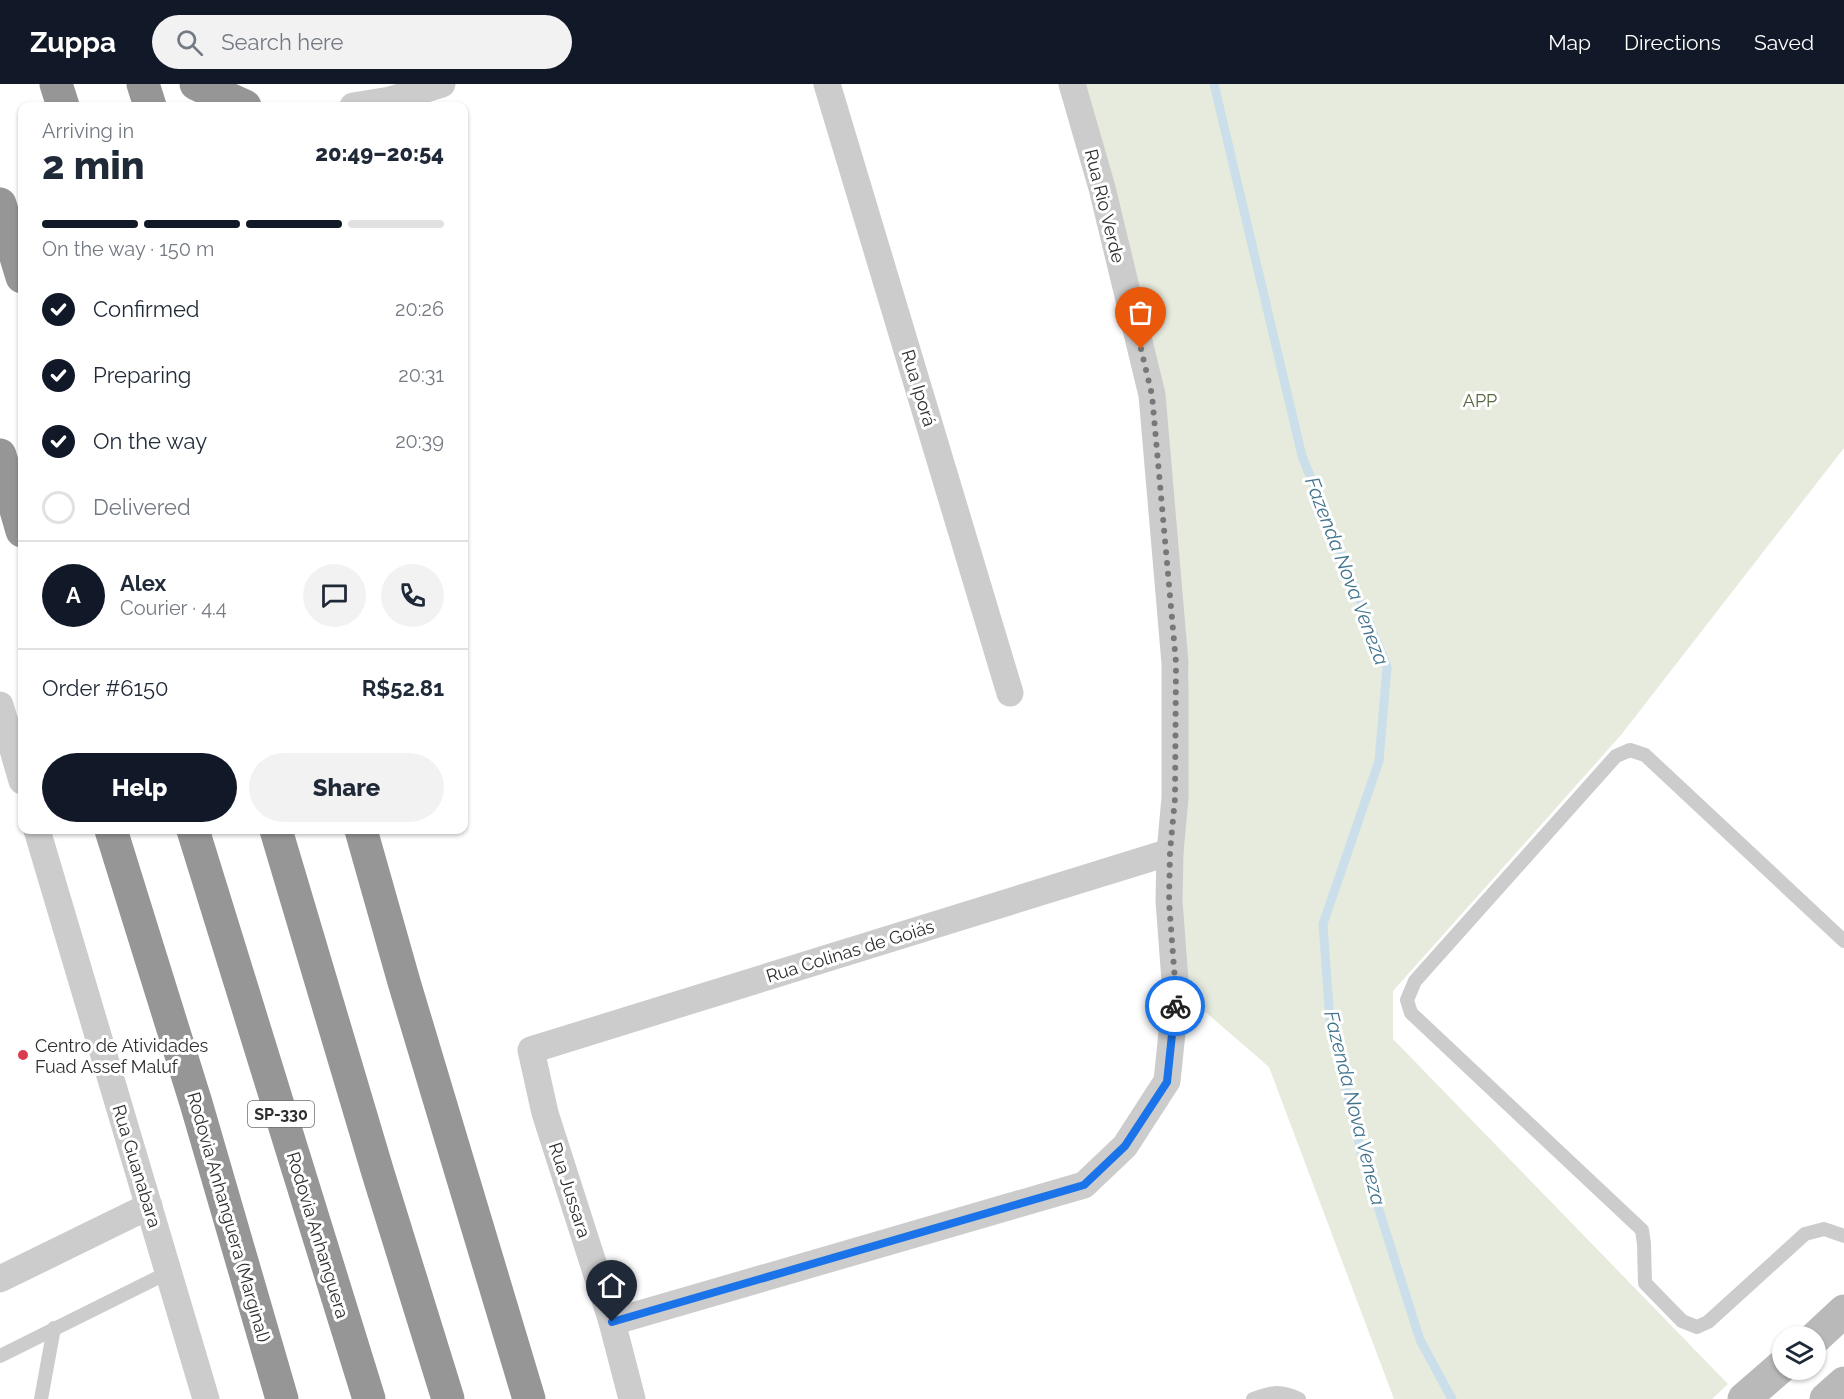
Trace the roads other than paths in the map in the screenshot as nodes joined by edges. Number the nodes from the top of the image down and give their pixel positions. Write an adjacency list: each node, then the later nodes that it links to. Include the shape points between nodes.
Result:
1 (56, 84): 7 (highway)
2 (143, 84): 8 (highway)
3 (196, 84): 9 (highway)
4 (442, 84): 10 (street)
5 (827, 84): 15 (street, Rua Iporá)
6 (1072, 84): 23 (street, Rua Rio Verde, via 1102,188 1152,395 1176,663 1175,798)
7 (62, 102)
8 (149, 102)
9 (236, 102)
10 (378, 102)
11 (0, 204): 12 (highway)
12 (18, 264)
13 (0, 455): 14 (highway)
14 (18, 517)
15 (1010, 693)
16 (0, 705): 17 (street)
17 (18, 767)
18 (38, 834): 26 (street, Rua Guanabara)
19 (112, 834): 39 (highway, Rodovia Anhanguera (Marginal))
20 (194, 834): 40 (highway, Rodovia Anhanguera / SP-330)
21 (277, 834): 41 (highway)
22 (362, 834): 42 (highway)
23 (1170, 852): 25 (street, Rua Colinas de Goiás); 31 (street, Rua Rio Verde, via 1169,902 1176,994 1167,1082 1125,1146 1084,1185)
24 (1844, 941): 27 (lane, via 1645,755 1629,750 1616,756 1415,981 1407,1000 1411,1013 1642,1230 1645,1283 1682,1322 1697,1327 1708,1322 1805,1234 1824,1229)
25 (531, 1050): 31 (street, Rua Jussara, via 545,1113)
26 (149, 1206): 28 (street, Rua Guanabara); 29 (street)
27 (1844, 1236)
28 (169, 1272): 32 (lane); 38 (street, Rua Guanabara)
29 (0, 1280)
30 (1844, 1311): 33 (street)
31 (612, 1322): 43 (street, Rua Jussara)
32 (54, 1328): 34 (lane); 37 (lane)
33 (1826, 1328)
34 (0, 1356)
35 (1772, 1375): 46 (street)
36 (1844, 1383): 47 (street)
37 (41, 1399)
38 (206, 1399)
39 (282, 1399)
40 (369, 1399)
41 (448, 1399)
42 (529, 1399)
43 (632, 1399)
44 (1253, 1399): 45 (lane, via 1273,1392)
45 (1299, 1399)
46 (1744, 1399)
47 (1826, 1399)

